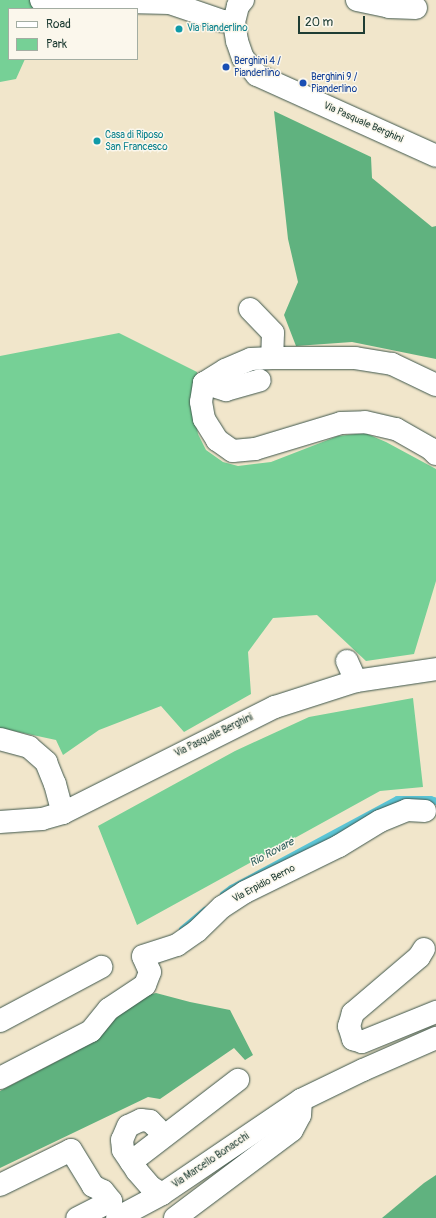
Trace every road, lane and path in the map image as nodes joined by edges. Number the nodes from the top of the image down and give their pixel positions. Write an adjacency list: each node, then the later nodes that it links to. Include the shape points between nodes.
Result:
1 (41, 0): 2 (street, via 50,3)
2 (82, 0): 6 (street, via 170,3 223,21)
3 (242, 0): 6 (street, Via Pasquale Berghini)
4 (356, 0): 5 (street, via 389,7)
5 (416, 8)
6 (234, 22): 7 (street, Via Pasquale Berghini, via 243,58 258,75)
7 (436, 156)
8 (250, 309): 9 (street, via 273,333)
9 (272, 358): 11 (street, via 251,360 225,370); 12 (street, via 355,358 392,364)
10 (260, 380): 11 (street, via 226,390)
11 (204, 383): 13 (street, via 201,402 204,419 217,440 233,451 262,448 341,423 365,422 396,429)
12 (436, 385)
13 (436, 454)
14 (347, 661): 16 (street)
15 (436, 669): 16 (street, Via Pasquale Berghini)
16 (356, 681): 19 (street, Via Pasquale Berghini, via 275,706)
17 (0, 740): 19 (street, via 29,747 46,762)
18 (425, 811): 26 (street, Via Erpidio Berno, via 407,810 380,821 339,846 245,892 222,907 197,932 177,945 143,956 150,972 145,985 109,1009 91,1031)
19 (63, 813): 20 (street, Via Pasquale Berghini, via 42,819)
20 (0, 822)
21 (424, 950): 23 (street, via 352,1013 349,1026 353,1038 362,1042)
22 (101, 967): 24 (street)
23 (436, 1012)
24 (0, 1021)
25 (436, 1038): 28 (street, Via Marcello Bonacchi)
26 (0, 1078)
27 (238, 1080): 30 (street)
28 (301, 1100): 32 (street, Via Marcello Bonacchi); 35 (street, via 300,1115 292,1130)
29 (157, 1128): 30 (street, via 150,1121 141,1120 128,1126 122,1140 123,1150)
30 (131, 1162): 32 (street, via 151,1187)
31 (0, 1184): 33 (street, via 71,1150 93,1186 103,1191 111,1201)
32 (162, 1194): 34 (street, Via Marcello Bonacchi)
33 (77, 1218)
34 (117, 1218)
35 (175, 1218)

